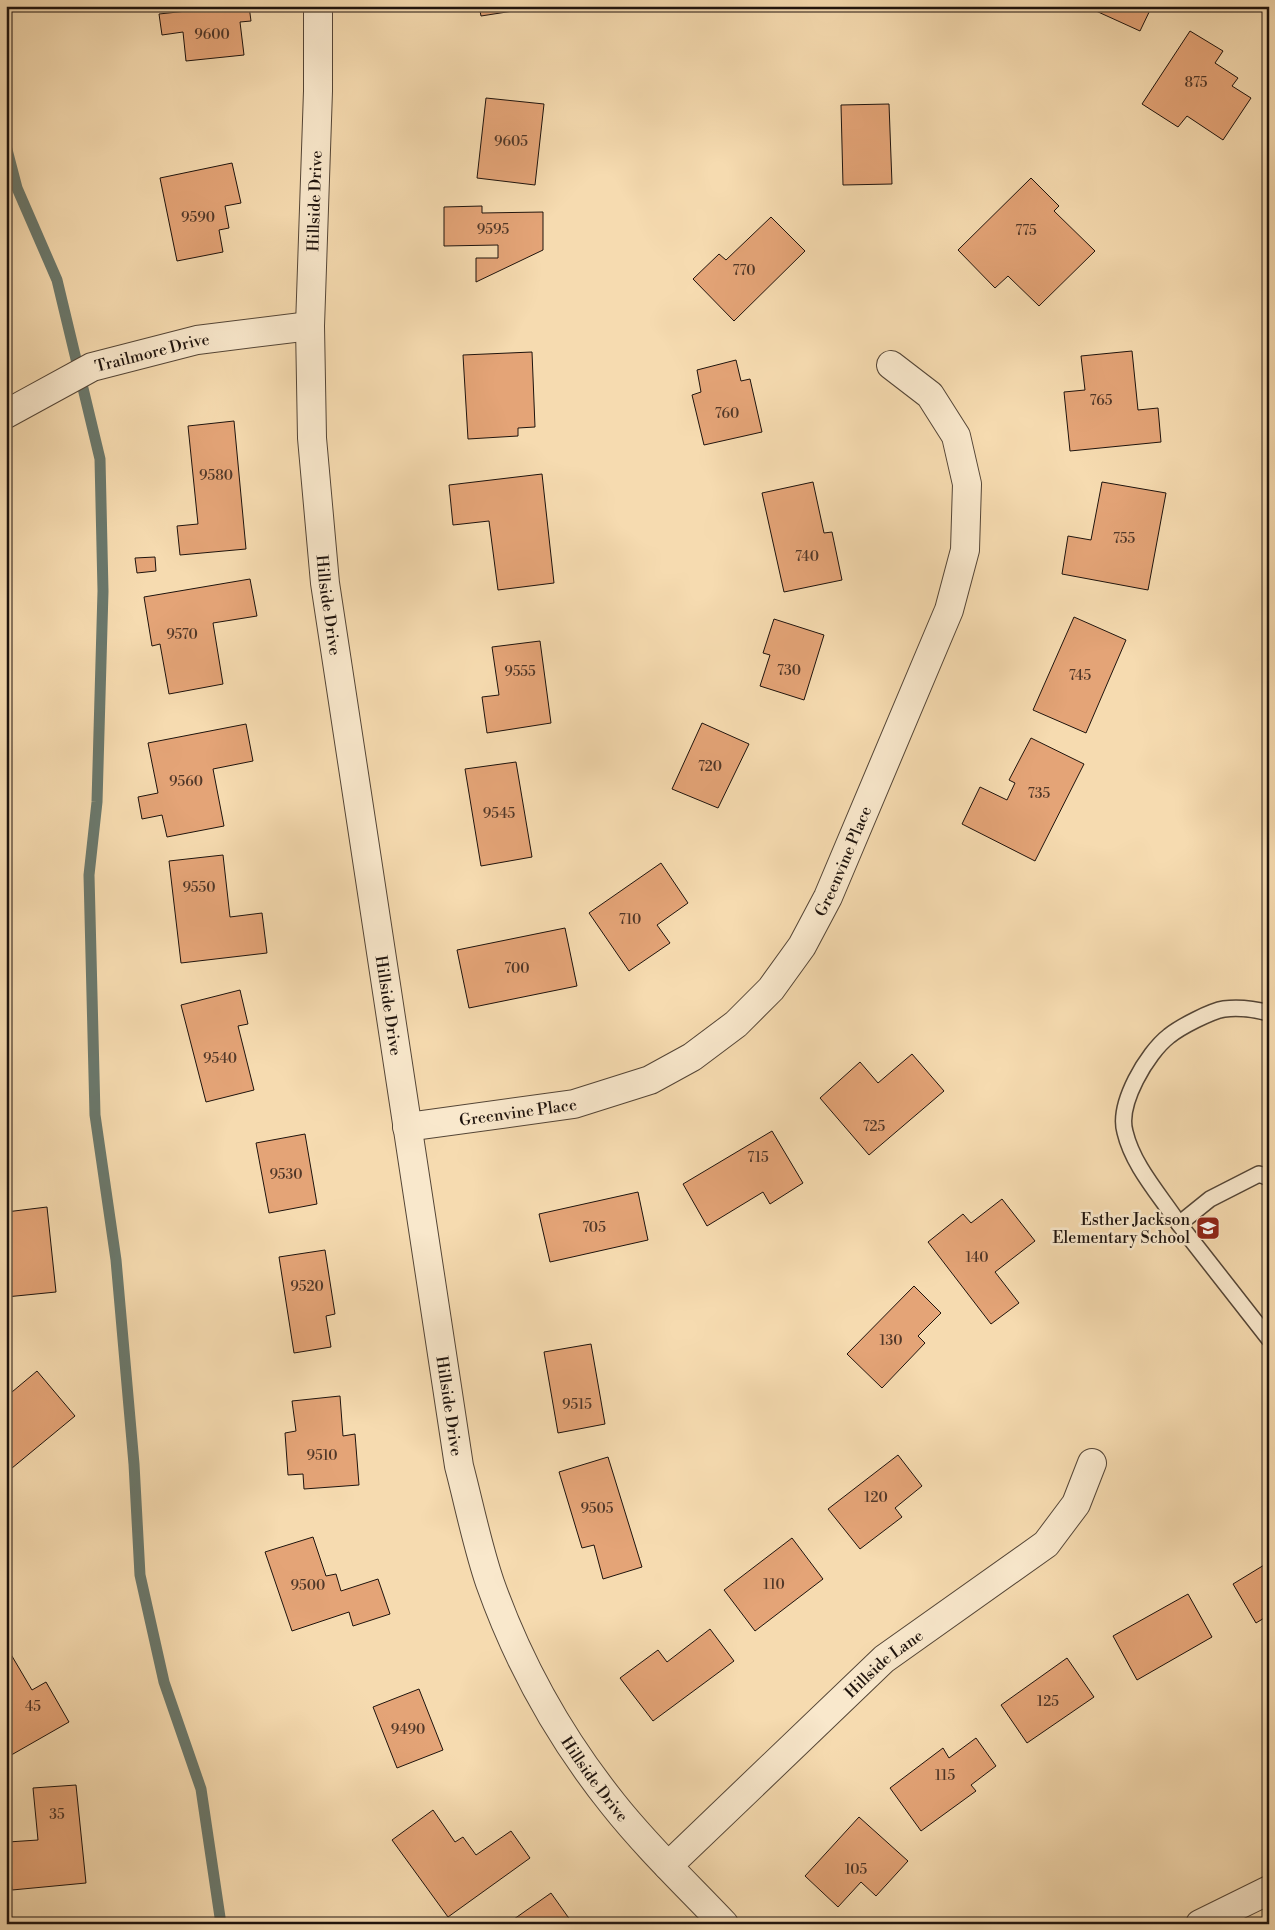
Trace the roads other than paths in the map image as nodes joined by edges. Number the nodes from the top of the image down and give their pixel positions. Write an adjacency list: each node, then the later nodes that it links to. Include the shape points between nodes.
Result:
1 (318, 6): 2 (street, Hillside Drive)
2 (310, 326): 4 (street, Trailmore Drive, via 197,340 92,367); 6 (street, Hillside Drive, via 312,438 324,583)
3 (891, 365): 6 (street, Greenvine Place, via 930,395 956,436 968,484 965,550 949,610 828,897 802,946 771,989 736,1024 692,1057 650,1080 574,1104)
4 (6, 414)
5 (1269, 1013): 8 (lane, via 1251,1008 1222,1009 1169,1036 1145,1064 1126,1099 1124,1131 1134,1156)
6 (406, 1127): 11 (street, Hillside Drive, via 459,1466 490,1582 521,1656 566,1739 613,1804)
7 (1269, 1178): 8 (lane, via 1259,1174 1210,1199)
8 (1179, 1224): 9 (lane)
9 (1269, 1339)
10 (1092, 1463): 11 (street, Hillside Lane, via 1076,1504 1046,1544 884,1659)
11 (668, 1866): 13 (street, Hillside Drive)
12 (1269, 1890): 14 (street)
13 (724, 1924)
14 (1200, 1924)

